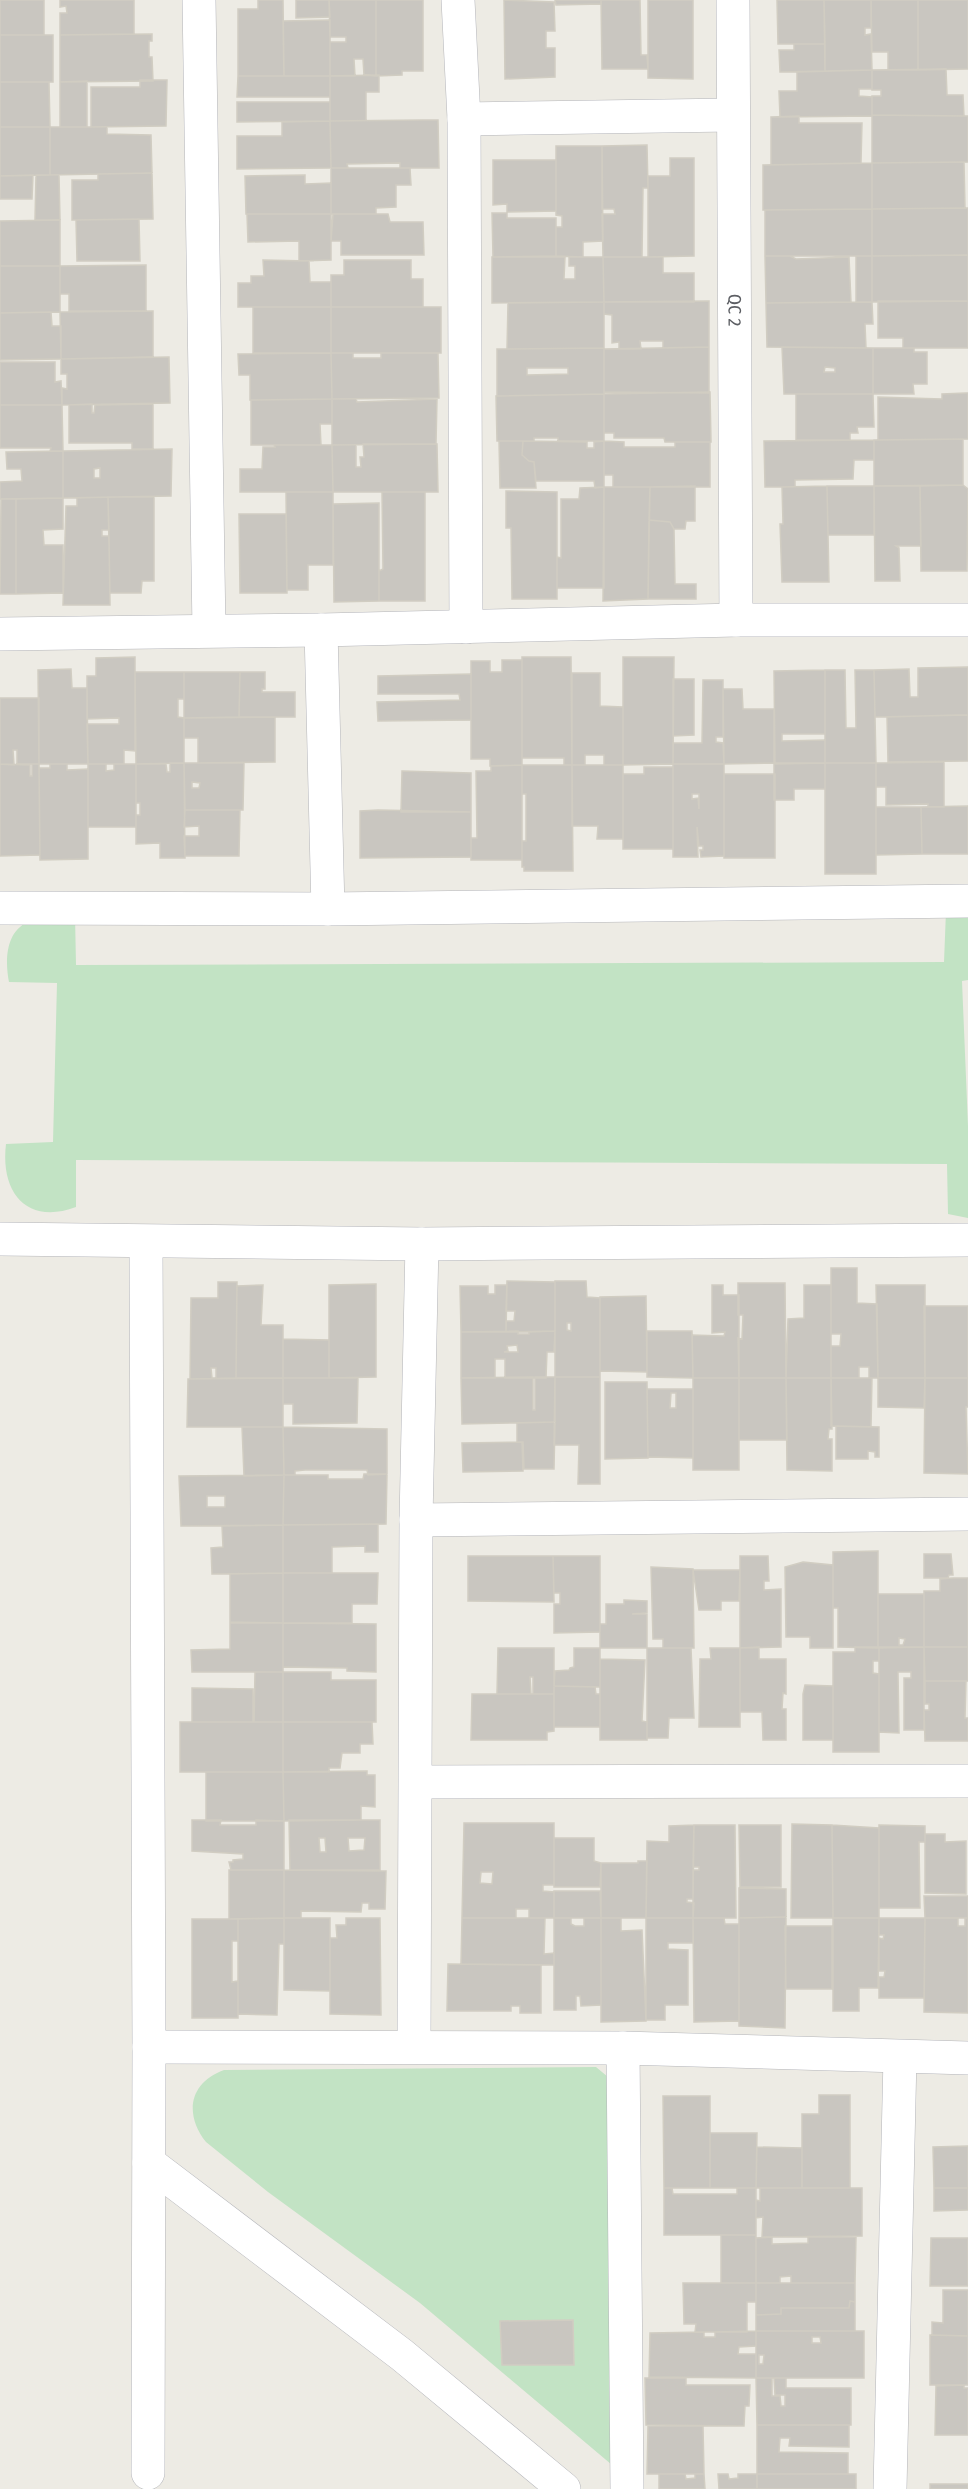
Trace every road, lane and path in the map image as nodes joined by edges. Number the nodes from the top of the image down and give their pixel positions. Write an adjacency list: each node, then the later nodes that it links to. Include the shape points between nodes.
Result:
1 (199, 0): 9 (street)
2 (458, 0): 5 (street)
3 (733, 0): 4 (street, QC 2)
4 (732, 115): 5 (street); 6 (street, QC 2)
5 (464, 119): 8 (street)
6 (736, 620): 7 (street); 8 (street)
7 (968, 620)
8 (466, 627): 10 (street)
9 (209, 630): 10 (street); 11 (street)
10 (321, 630): 14 (street)
11 (0, 634)
12 (968, 901): 14 (street)
13 (0, 908): 14 (street)
14 (328, 909)
15 (0, 1239): 17 (street)
16 (968, 1240): 18 (street)
17 (146, 1242): 18 (street); 23 (street)
18 (422, 1244): 20 (street)
19 (968, 1514): 20 (street)
20 (416, 1520): 22 (street)
21 (968, 1781): 22 (street)
22 (417, 1782): 24 (street)
23 (149, 2047): 24 (street); 28 (street)
24 (414, 2047): 25 (street)
25 (623, 2048): 26 (street); 31 (street)
26 (900, 2057): 27 (street); 32 (street)
27 (968, 2058)
28 (149, 2163): 29 (street); 30 (street, via 402,2355)
29 (145, 2484)
30 (564, 2489)
31 (627, 2489)
32 (890, 2489)

